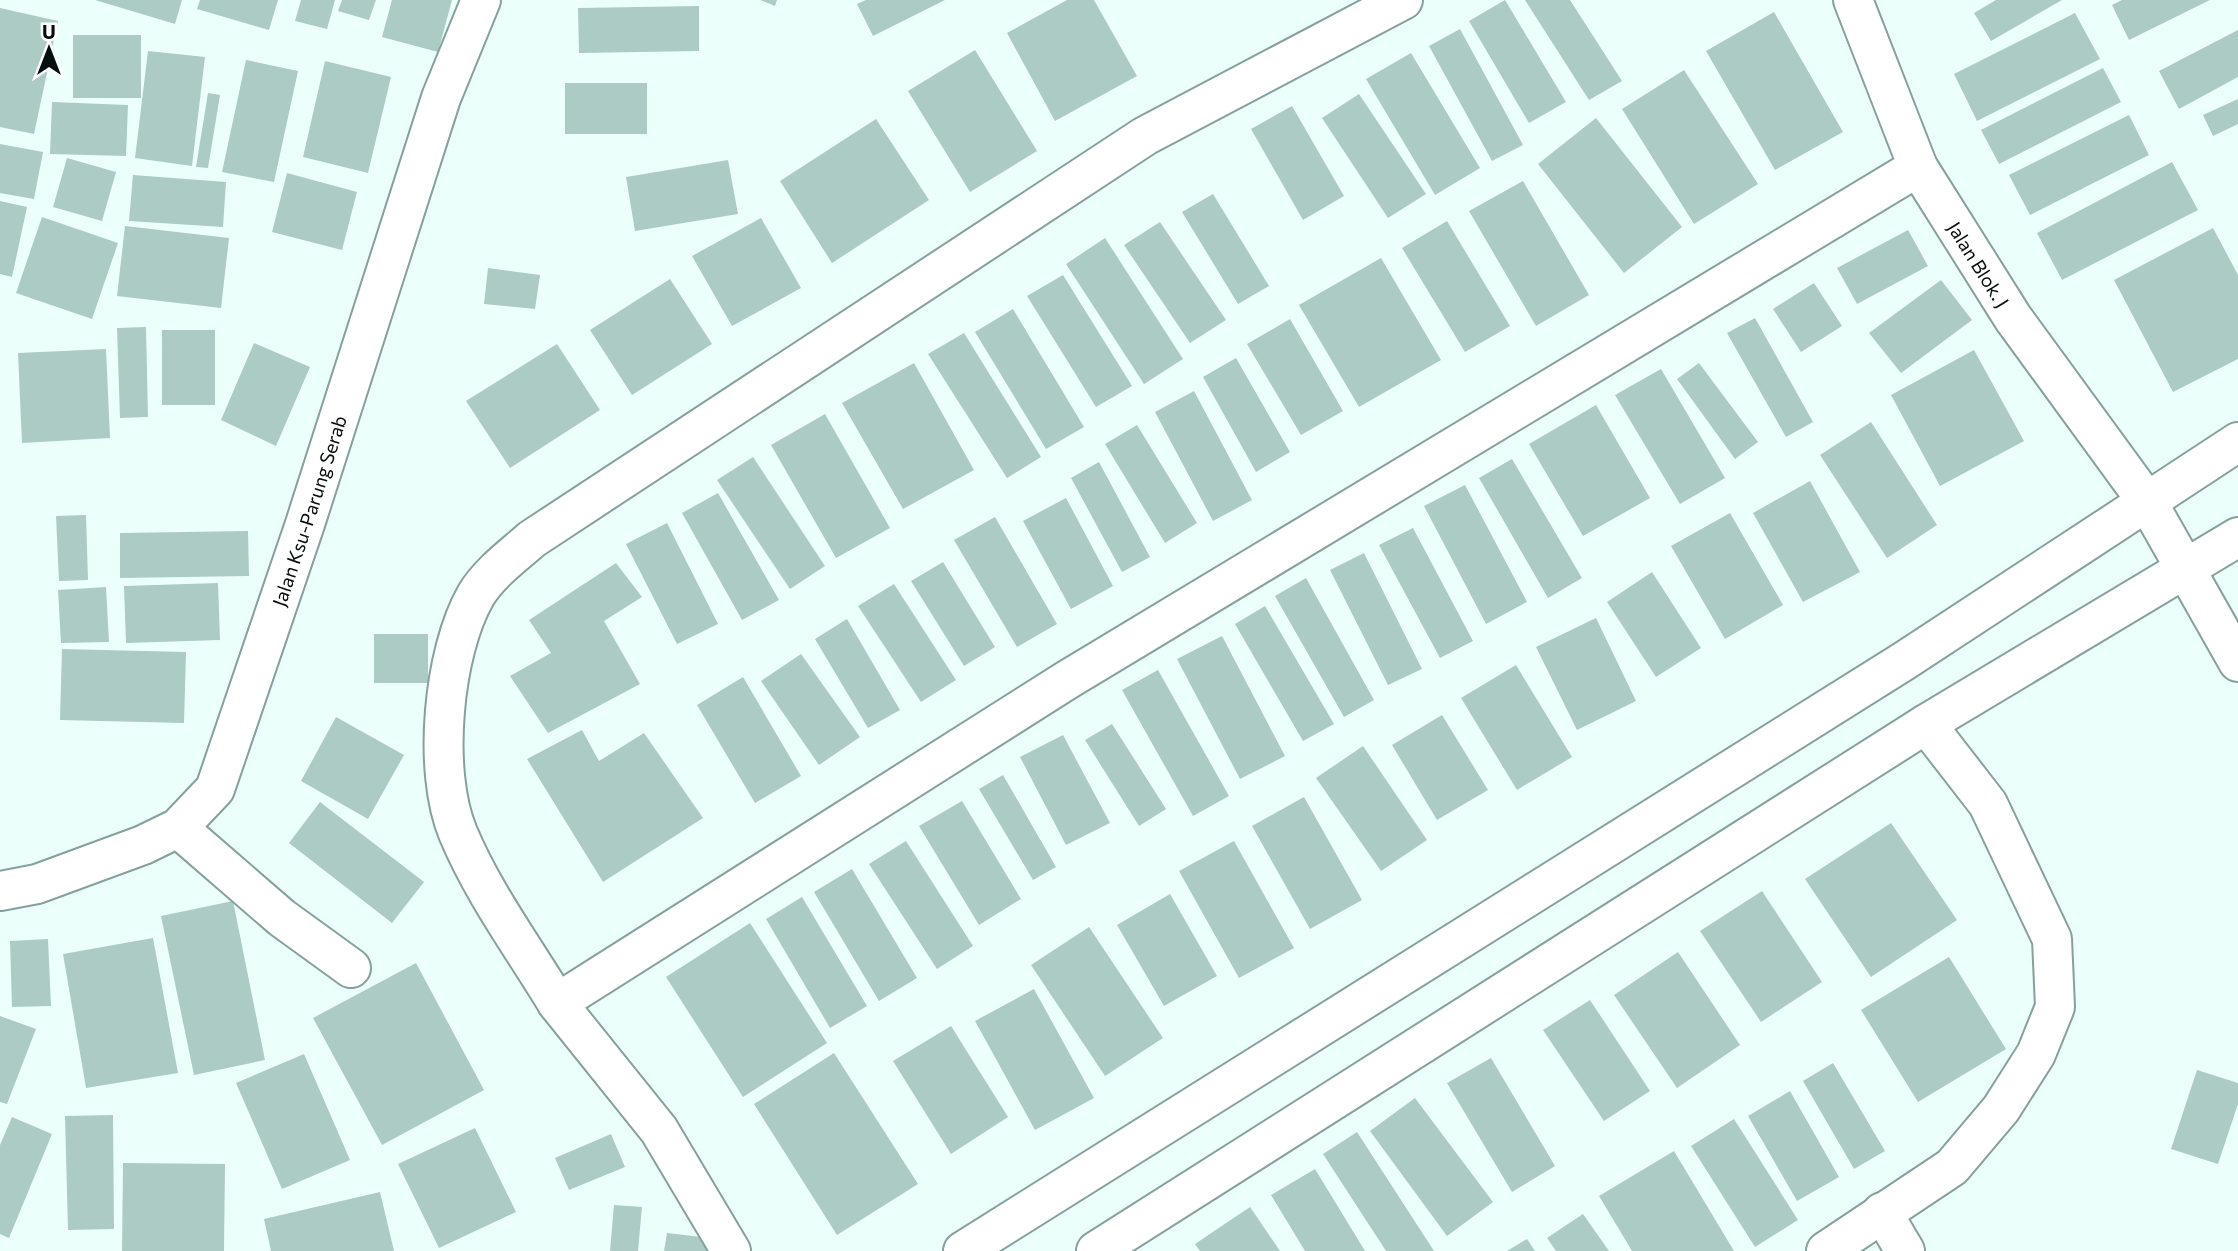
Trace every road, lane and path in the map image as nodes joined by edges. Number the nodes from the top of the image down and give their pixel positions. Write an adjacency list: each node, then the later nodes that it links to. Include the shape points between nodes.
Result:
1 (481, 0): 11 (street, Jalan Ksu-Parung Serab, via 441,98 215,789)
2 (1403, 0): 14 (street, via 1145,136 532,539 477,592 454,650 446,715 446,782 457,830 475,869)
3 (1853, 0): 4 (street, Jalan Blok. J)
4 (1917, 167): 6 (street, Jalan Blok. J, via 2013,318); 14 (street, via 1067,680)
5 (2238, 442): 6 (street)
6 (2148, 503): 8 (street, Jalan Blok. J); 17 (street)
7 (2238, 537): 8 (street)
8 (2185, 571): 9 (street, Jalan Blok. J); 10 (street)
9 (2238, 662)
10 (1926, 724): 15 (street, via 1987,804 2052,939 2055,1007 2036,1054 2001,1109 1952,1167); 18 (street)
11 (178, 828): 12 (street, Jalan Ksu-Parung Serab, via 98,864); 13 (street, via 282,918)
12 (0, 891)
13 (351, 968)
14 (557, 1003): 16 (street, via 659,1129)
15 (1882, 1212): 19 (street); 20 (street)
16 (731, 1251)
17 (963, 1251)
18 (1096, 1251)
19 (1826, 1251)
20 (1905, 1251)

